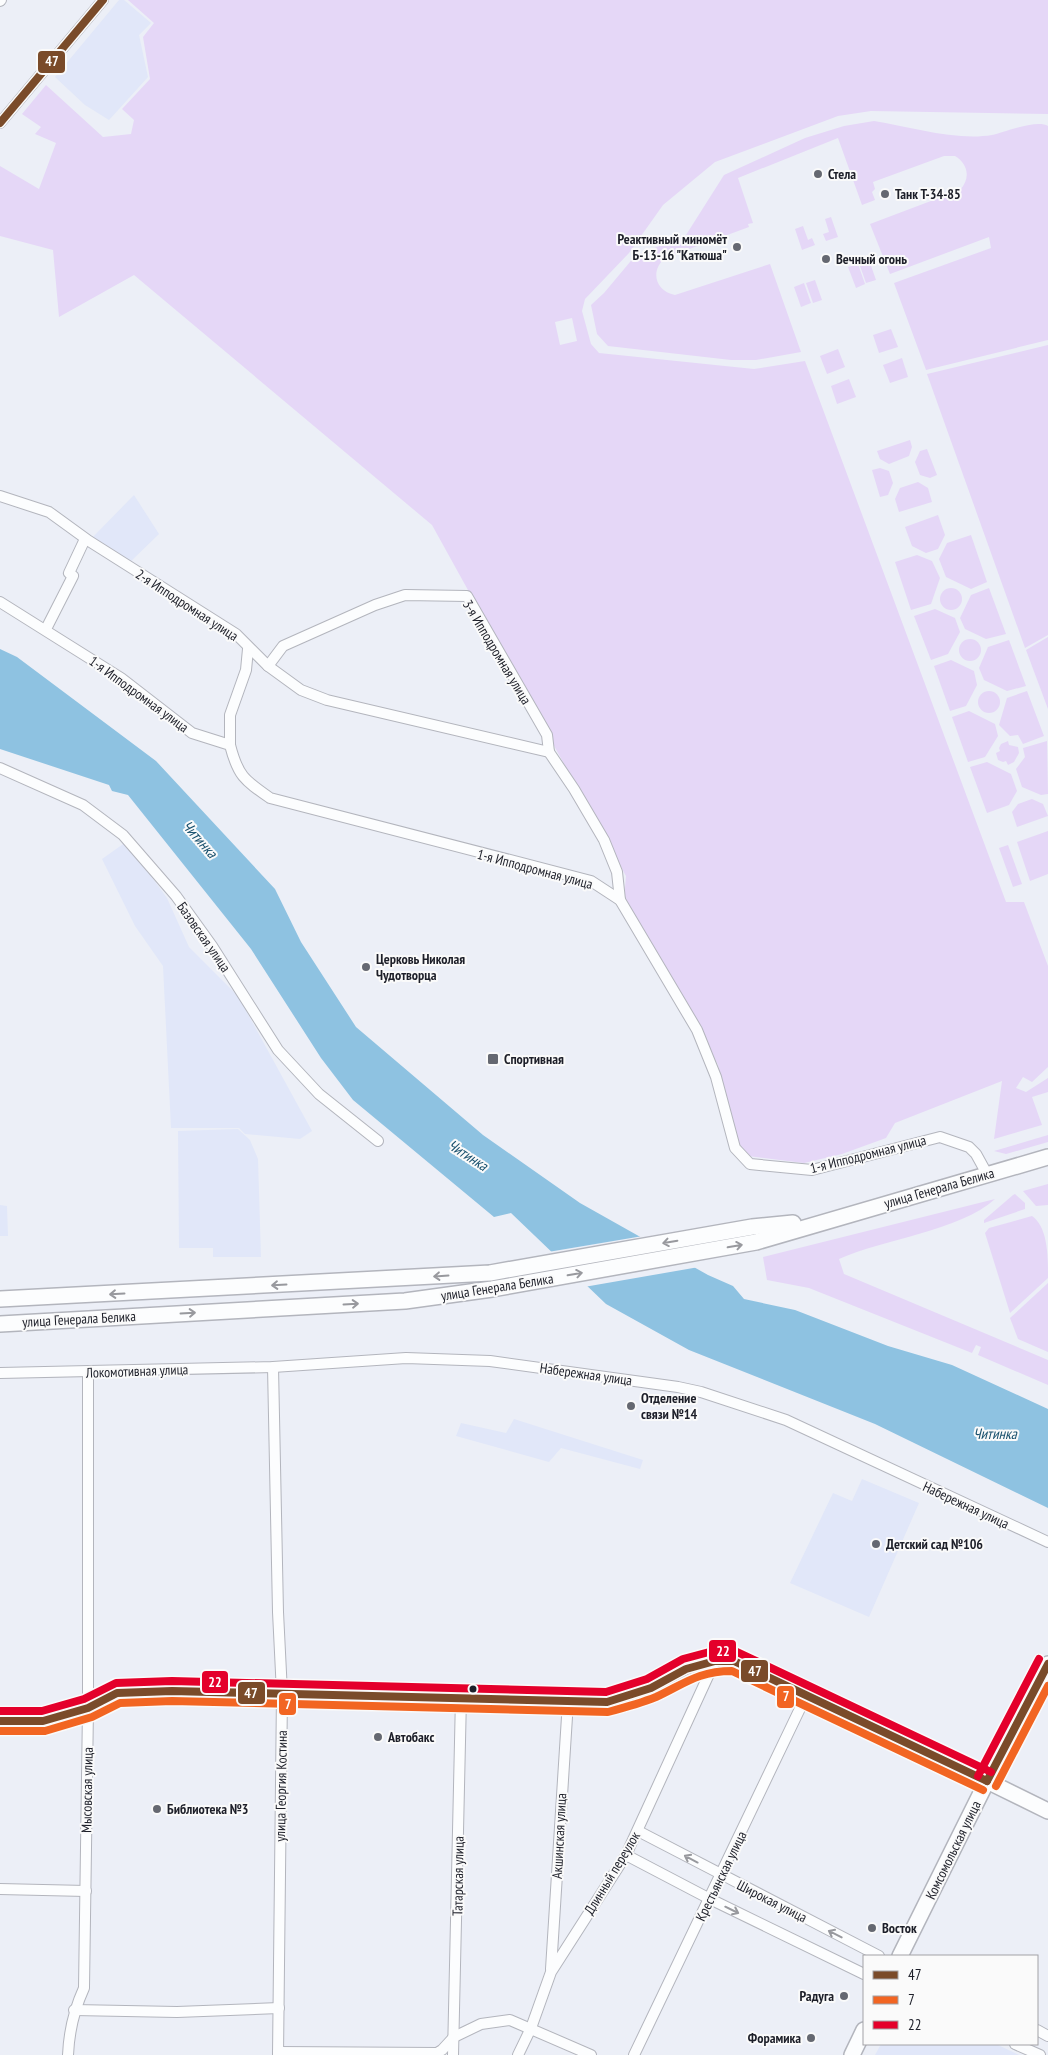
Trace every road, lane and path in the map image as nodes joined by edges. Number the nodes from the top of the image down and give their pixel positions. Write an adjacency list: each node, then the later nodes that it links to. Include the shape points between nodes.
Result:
1 (103, 0): 2 (street)
2 (0, 123)
3 (0, 496): 4 (street, 2-я Ипподромная улица, via 49,512)
4 (86, 539): 6 (street, via 69,573 73,576); 7 (street, 2-я Ипподромная улица, via 236,634)
5 (0, 602): 6 (street, 1-я Ипподромная улица)
6 (46, 629): 9 (street, 1-я Ипподромная улица, via 121,678 192,733)
7 (248, 649): 8 (street, 2-я Ипподромная улица); 9 (street, via 246,670 230,715)
8 (268, 666): 10 (street, 2-я Ипподромная улица, via 301,690 327,700); 10 (street, 3-я Ипподромная улица, via 283,646 375,605 405,596 466,596 547,735)
9 (230, 745): 12 (street, 1-я Ипподромная улица, via 236,767 249,784 270,798 591,881)
10 (549, 752): 12 (street, 3-я Ипподромная улица, via 604,840 617,872)
11 (0, 768): 13 (street, Базовская улица, via 83,805 123,834 176,896 212,946 278,1050 319,1094)
12 (620, 900): 15 (street, 1-я Ипподромная улица, via 697,1030 716,1077 734,1148 750,1164 812,1170 940,1136 969,1147)
13 (378, 1141)
14 (1048, 1157): 15 (main road, улица Генерала Белика)
15 (987, 1174): 16 (main road, улица Генерала Белика, via 830,1220)
16 (754, 1235): 17 (main road, улица Генерала Белика, one-way to 17, via 490,1273); 19 (main road, улица Генерала Белика, one-way to 16, via 404,1301 492,1289)
17 (158, 1291): 18 (main road, улица Генерала Белика, one-way to 18); 19 (main road)
18 (0, 1299)
19 (159, 1315): 20 (main road, улица Генерала Белика)
20 (0, 1324)
21 (273, 1367): 22 (street, Локомотивная улица); 24 (street, Набережная улица, via 406,1358 490,1361 701,1392 786,1420); 27 (street, улица Георгия Костина)
22 (88, 1372): 23 (street, Локомотивная улица); 31 (street, Мысовская улица)
23 (0, 1373)
24 (1048, 1542)
25 (715, 1662): 28 (street, via 734,1661); 30 (street, via 686,1668 651,1688 607,1702); 35 (street, Длинный переулок)
26 (1048, 1664): 33 (main road, Комсомольская улица)
27 (282, 1694): 29 (street); 31 (street, via 117,1693); 45 (street, улица Георгия Костина)
28 (806, 1696): 33 (street); 37 (street, Крестьянская улица)
29 (461, 1697): 30 (street); 49 (street, Татарская улица)
30 (568, 1701): 43 (street, Акшинская улица)
31 (88, 1708): 32 (street, via 43,1721); 39 (street, Мысовская улица)
32 (0, 1721)
33 (987, 1782): 34 (main road); 42 (main road, Комсомольская улица)
34 (1048, 1811)
35 (638, 1831): 36 (street, Длинный переулок); 37 (street, Широкая улица, one-way to 35)
36 (626, 1855): 40 (street, Широкая улица); 43 (street, Длинный переулок)
37 (722, 1875): 40 (street, Крестьянская улица); 41 (street, Широкая улица, one-way to 37)
38 (0, 1889): 39 (street)
39 (86, 1891): 46 (street, Мысовская улица, via 84,1988)
40 (710, 1899): 44 (street, Широкая улица, one-way to 44); 56 (street, Крестьянская улица)
41 (877, 1955)
42 (900, 1955)
43 (551, 1972): 47 (street, Длинный переулок)
44 (863, 1974)
45 (278, 2008): 46 (street, via 177,2012); 51 (street, улица Георгия Костина)
46 (74, 2010): 52 (street, Мысовская улица)
47 (531, 2028): 49 (street, via 510,2020 481,2024); 54 (street, Длинный переулок); 55 (street)
48 (863, 2032): 57 (main road)
49 (454, 2037): 51 (street, via 437,2053); 53 (street, Татарская улица)
50 (1017, 2045): 58 (street)
51 (278, 2053)
52 (68, 2055)
53 (453, 2055)
54 (518, 2055)
55 (591, 2055)
56 (634, 2055)
57 (852, 2055)
58 (1040, 2055)

